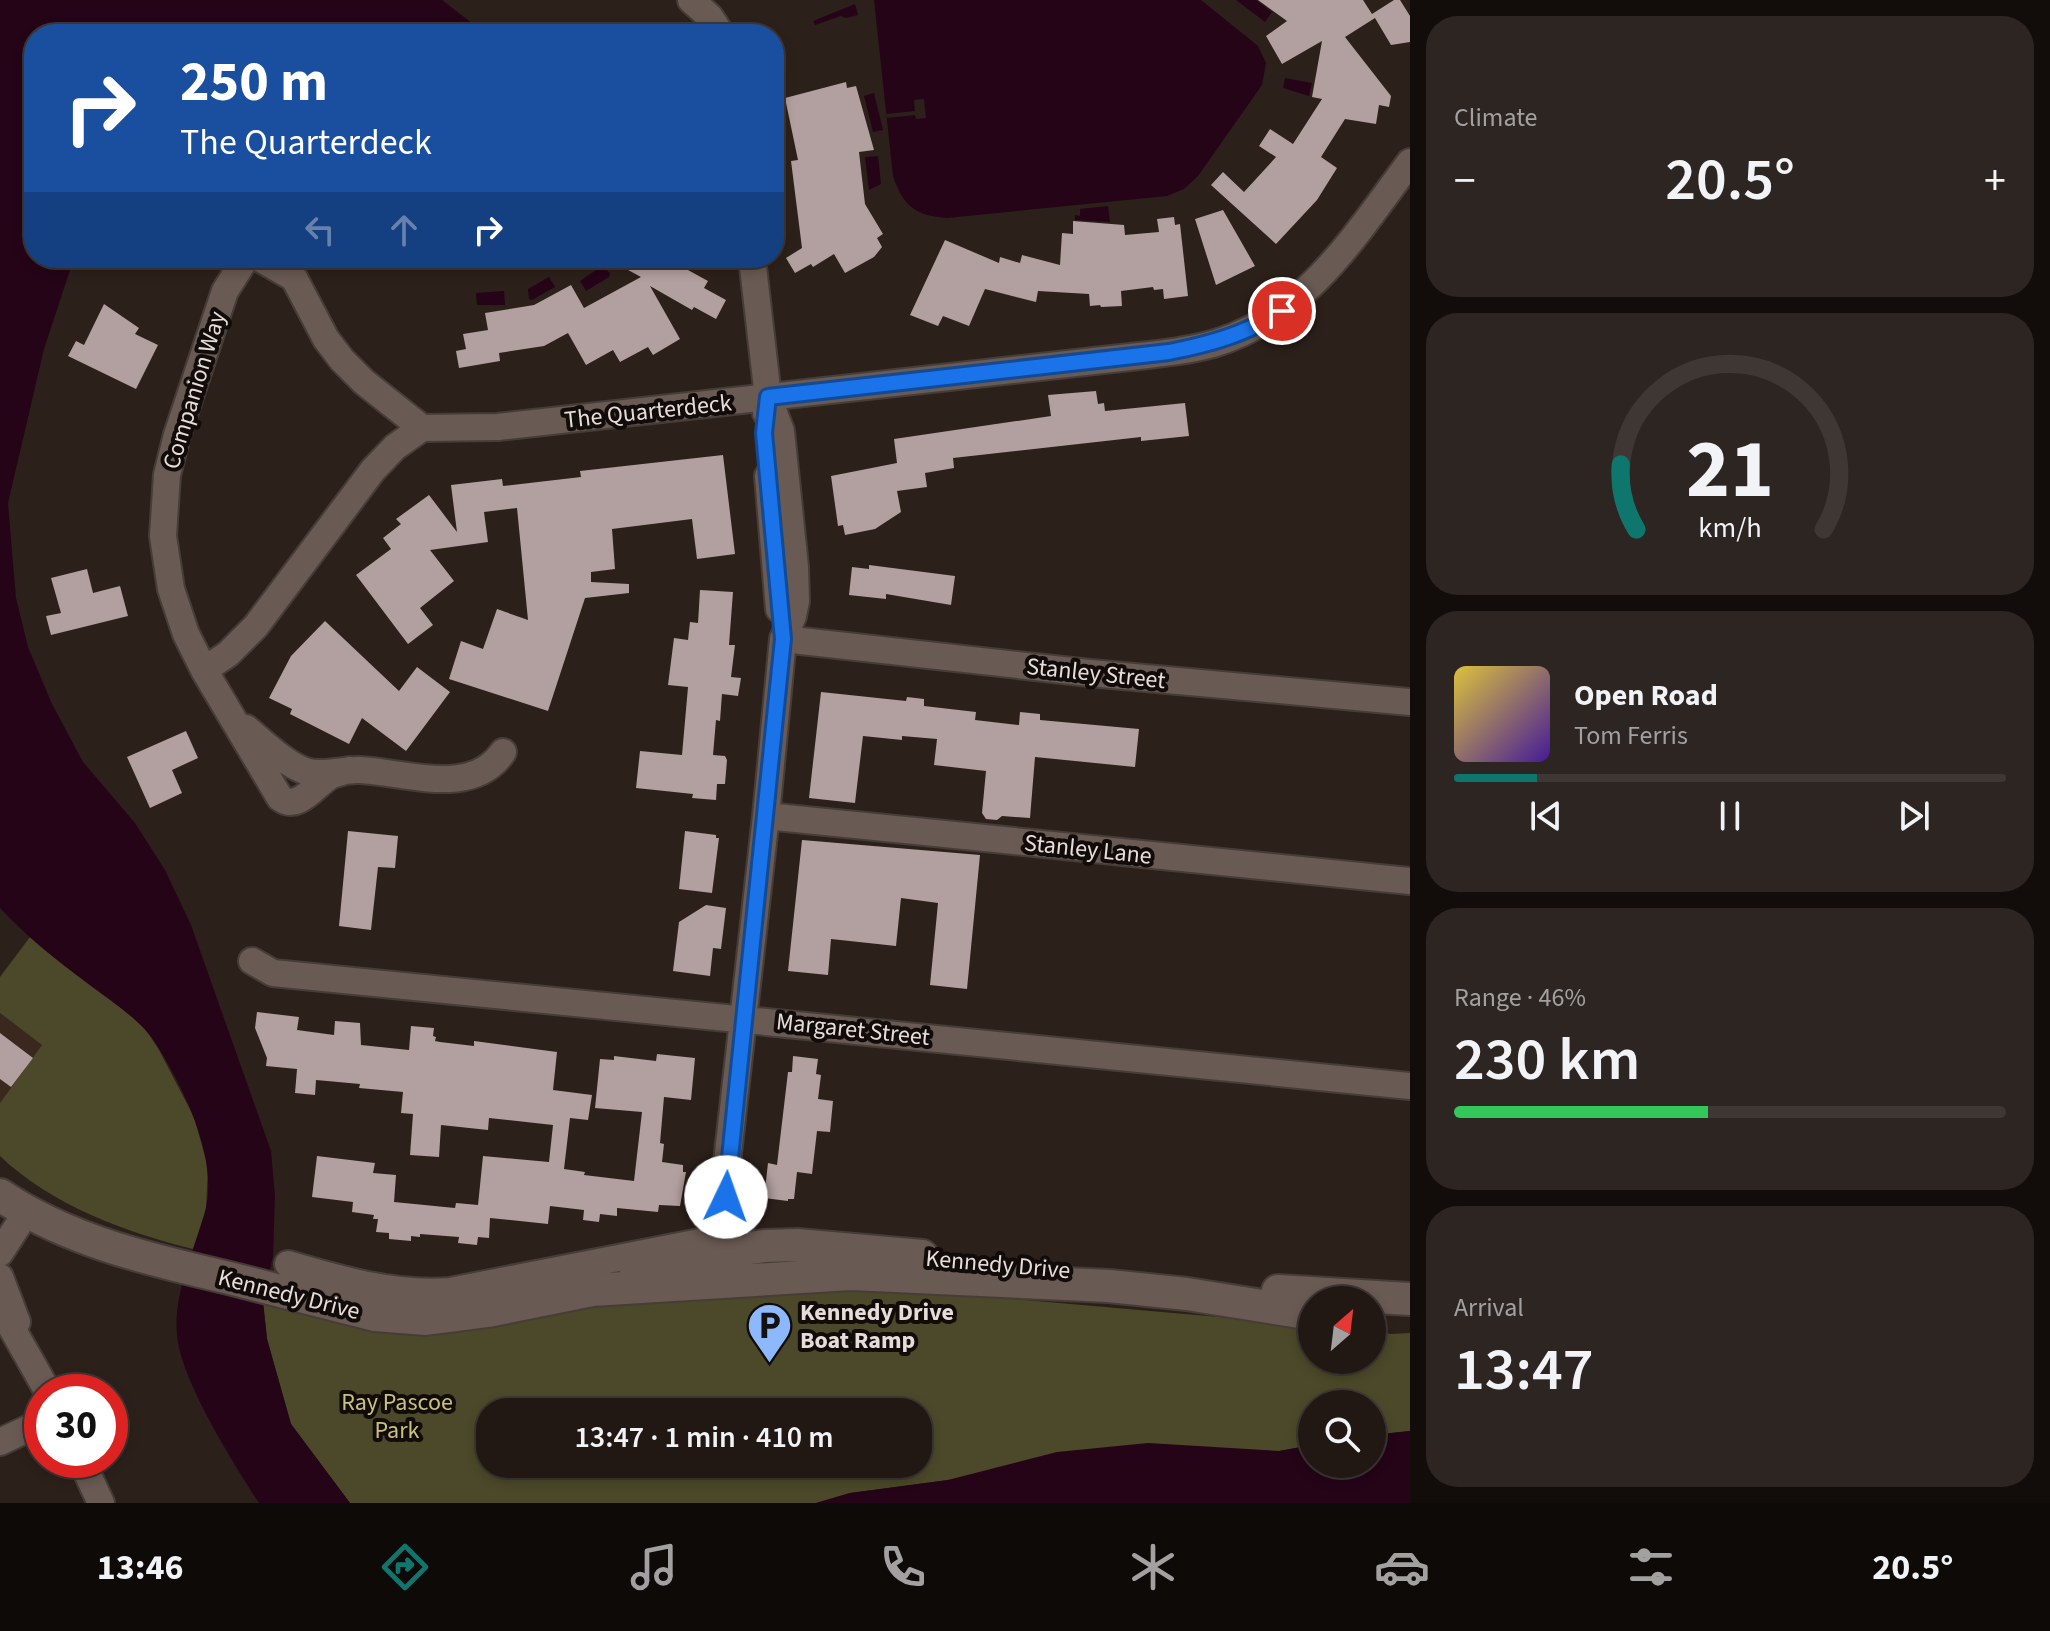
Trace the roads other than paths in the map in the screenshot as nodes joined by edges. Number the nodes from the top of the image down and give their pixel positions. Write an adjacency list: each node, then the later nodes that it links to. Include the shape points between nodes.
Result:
1 (691, 0): 2 (street)
2 (715, 24)
3 (1410, 162): 7 (street, The Quarterdeck, via 1303,295 1255,327 1215,343)
4 (240, 268): 10 (street, Companion Way, via 225,291 208,341 171,456 165,494 163,536 171,589)
5 (276, 268): 8 (street, via 294,278 342,360)
6 (753, 268): 7 (street)
7 (768, 397): 8 (street, The Quarterdeck, via 498,427); 9 (street, via 764,433)
8 (422, 428): 10 (street, via 373,470 249,634)
9 (783, 639): 11 (street, Stanley Street); 15 (street)
10 (204, 670): 12 (street, Companion Way)
11 (1410, 702)
12 (228, 707): 14 (street, Companion Way, via 247,729 300,769); 14 (street, Companion Way, via 283,801 299,800 332,775)
13 (503, 752): 14 (street, Companion Way, via 492,767 463,778)
14 (349, 770)
15 (766, 816): 16 (street, Stanley Lane); 18 (street)
16 (1410, 881)
17 (252, 961): 18 (street, Margaret Street, via 273,973)
18 (744, 1018): 19 (street, Margaret Street); 22 (street, via 725,1180)
19 (1410, 1086)
20 (0, 1195): 21 (street, Kennedy Drive)
21 (26, 1213): 23 (street); 26 (street, Kennedy Drive, via 71,1234 175,1265)
22 (730, 1244): 24 (street, via 740,1263 822,1262); 26 (street, via 450,1291); 27 (street, Kennedy Drive); 28 (street, Kennedy Drive, via 797,1245 1347,1296)
23 (0, 1253)
24 (890, 1276): 27 (street, Kennedy Drive, via 781,1277); 30 (street, Kennedy Drive, via 1109,1286)
25 (0, 1277): 33 (street)
26 (284, 1278): 27 (street, Kennedy Drive, via 375,1315 426,1319)
27 (592, 1290)
28 (1410, 1296)
29 (0, 1307): 33 (street)
30 (1298, 1312)
31 (1386, 1318): 32 (street)
32 (1410, 1318)
33 (31, 1358): 34 (street)
34 (39, 1374)
35 (24, 1431): 36 (street)
36 (0, 1442)
37 (89, 1478): 38 (street)
38 (101, 1503)

